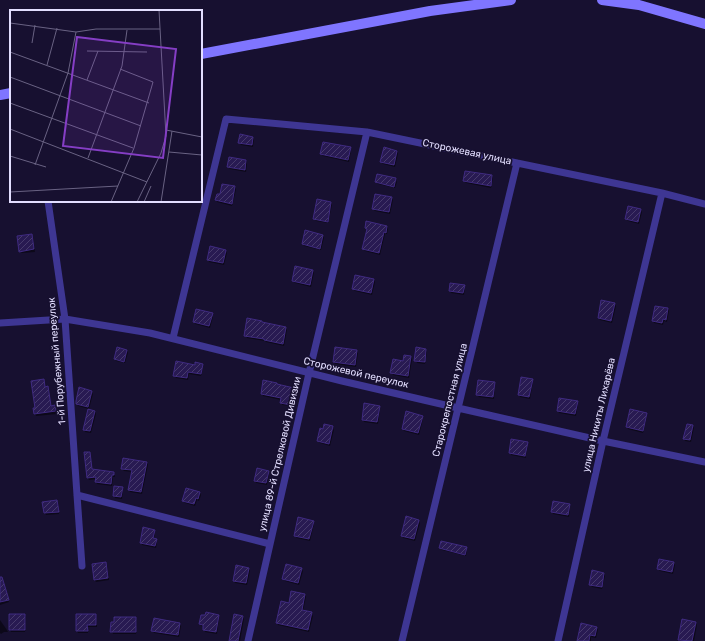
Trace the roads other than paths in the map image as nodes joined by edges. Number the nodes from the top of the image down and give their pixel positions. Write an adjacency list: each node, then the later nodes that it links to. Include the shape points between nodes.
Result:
1 (511, 0): 4 (main road, via 430,11)
2 (602, 0): 3 (main road, via 639,5)
3 (705, 24)
4 (202, 54)
5 (10, 93): 6 (main road)
6 (0, 95)
7 (367, 132): 8 (street, Сторожевая улица); 14 (street, Сторожевая улица, via 226,119); 15 (street, улица 89-й Стрелковой Дивизии)
8 (517, 163): 9 (street, Сторожевая улица); 16 (street, Старокрепостная улица)
9 (662, 193): 11 (street, Сторожевая улица); 17 (street, улица Никиты Лихарёва)
10 (48, 202): 12 (street, 1-й Порубежный переулок)
11 (705, 204)
12 (65, 319): 13 (street, Сторожевой переулок); 14 (street, Сторожевой переулок); 19 (street, 1-й Порубежный переулок)
13 (0, 323)
14 (173, 338): 15 (street, Сторожевой переулок)
15 (309, 373): 16 (street, Сторожевой переулок); 20 (street, улица 89-й Стрелковой Дивизии)
16 (458, 408): 17 (street, Сторожевой переулок); 23 (street, Старокрепостная улица)
17 (603, 441): 18 (street, Сторожевой переулок); 24 (street, улица Никиты Лихарёва)
18 (705, 462)
19 (77, 495): 20 (street); 21 (street, 1-й Порубежный переулок)
20 (270, 544): 22 (street, улица 89-й Стрелковой Дивизии)
21 (82, 566)
22 (248, 641)
23 (402, 641)
24 (558, 641)

